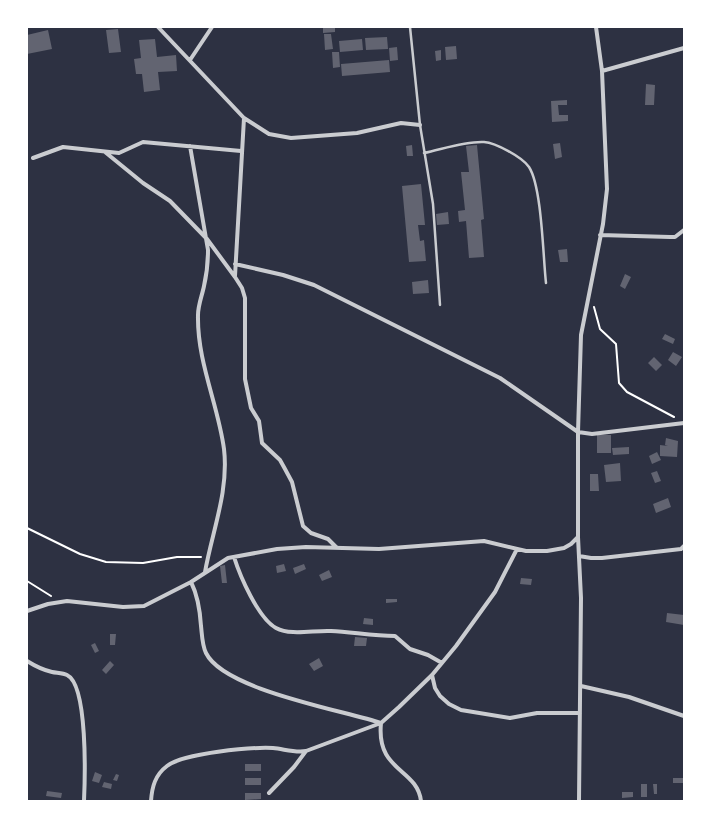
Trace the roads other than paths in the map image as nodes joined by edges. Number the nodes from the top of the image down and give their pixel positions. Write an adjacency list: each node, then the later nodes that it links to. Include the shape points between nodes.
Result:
1 (158, 27): 6 (street)
2 (212, 27): 6 (street)
3 (410, 27): 9 (lane)
4 (596, 27): 7 (street)
5 (684, 48): 7 (street)
6 (190, 60): 8 (street)
7 (602, 71): 16 (street, via 607,189)
8 (244, 118): 9 (street, via 263,132 285,138 357,133 401,123); 11 (street)
9 (420, 124): 13 (lane)
10 (190, 146): 11 (street); 12 (street, via 143,142 121,153); 17 (street)
11 (241, 151): 18 (street)
12 (105, 152): 14 (street, via 63,147); 17 (street, via 170,201)
13 (424, 153): 20 (lane, via 483,142 497,146 525,162 531,170 537,192); 21 (lane, via 432,204)
14 (33, 158)
15 (684, 230): 16 (street, via 675,237)
16 (600, 235): 23 (street, via 581,335)
17 (207, 239): 19 (street); 30 (street, via 208,267 198,316 200,352 224,449 225,467 223,492)
18 (235, 264): 19 (street); 23 (street, via 314,285 500,378)
19 (235, 277): 25 (street, via 245,298 246,388 259,421 262,443 280,460 292,482 303,526 311,533 328,539)
20 (546, 283)
21 (440, 305)
22 (684, 423): 23 (street, via 592,434)
23 (578, 432): 24 (street)
24 (578, 538): 27 (street, via 557,550); 28 (street)
25 (336, 547): 27 (street, via 379,549 484,541); 29 (street, via 276,549)
26 (683, 548): 28 (street, via 602,558)
27 (517, 549): 34 (street, via 495,592)
28 (579, 556): 36 (street)
29 (234, 557): 30 (street); 34 (street, via 244,584 261,613 275,627 284,631 330,631 395,636 410,649)
30 (205, 572): 31 (street)
31 (192, 582): 32 (street, via 144,606 123,607 67,601); 39 (street, via 198,594 206,652 212,661 226,672 262,689 297,701)
32 (27, 611)
33 (27, 661): 42 (street, via 51,672 68,675 75,683 83,723)
34 (442, 663): 35 (street)
35 (432, 675): 37 (street, via 440,696 461,710 510,718 537,713); 39 (street)
36 (581, 686): 37 (street); 38 (street, via 629,697)
37 (580, 713): 45 (street)
38 (684, 716)
39 (381, 723): 40 (street); 44 (street, via 383,749 400,772 417,787)
40 (306, 751): 41 (street); 43 (street, via 251,749 175,761 155,780)
41 (269, 793)
42 (84, 801)
43 (152, 801)
44 (421, 801)
45 (579, 801)

